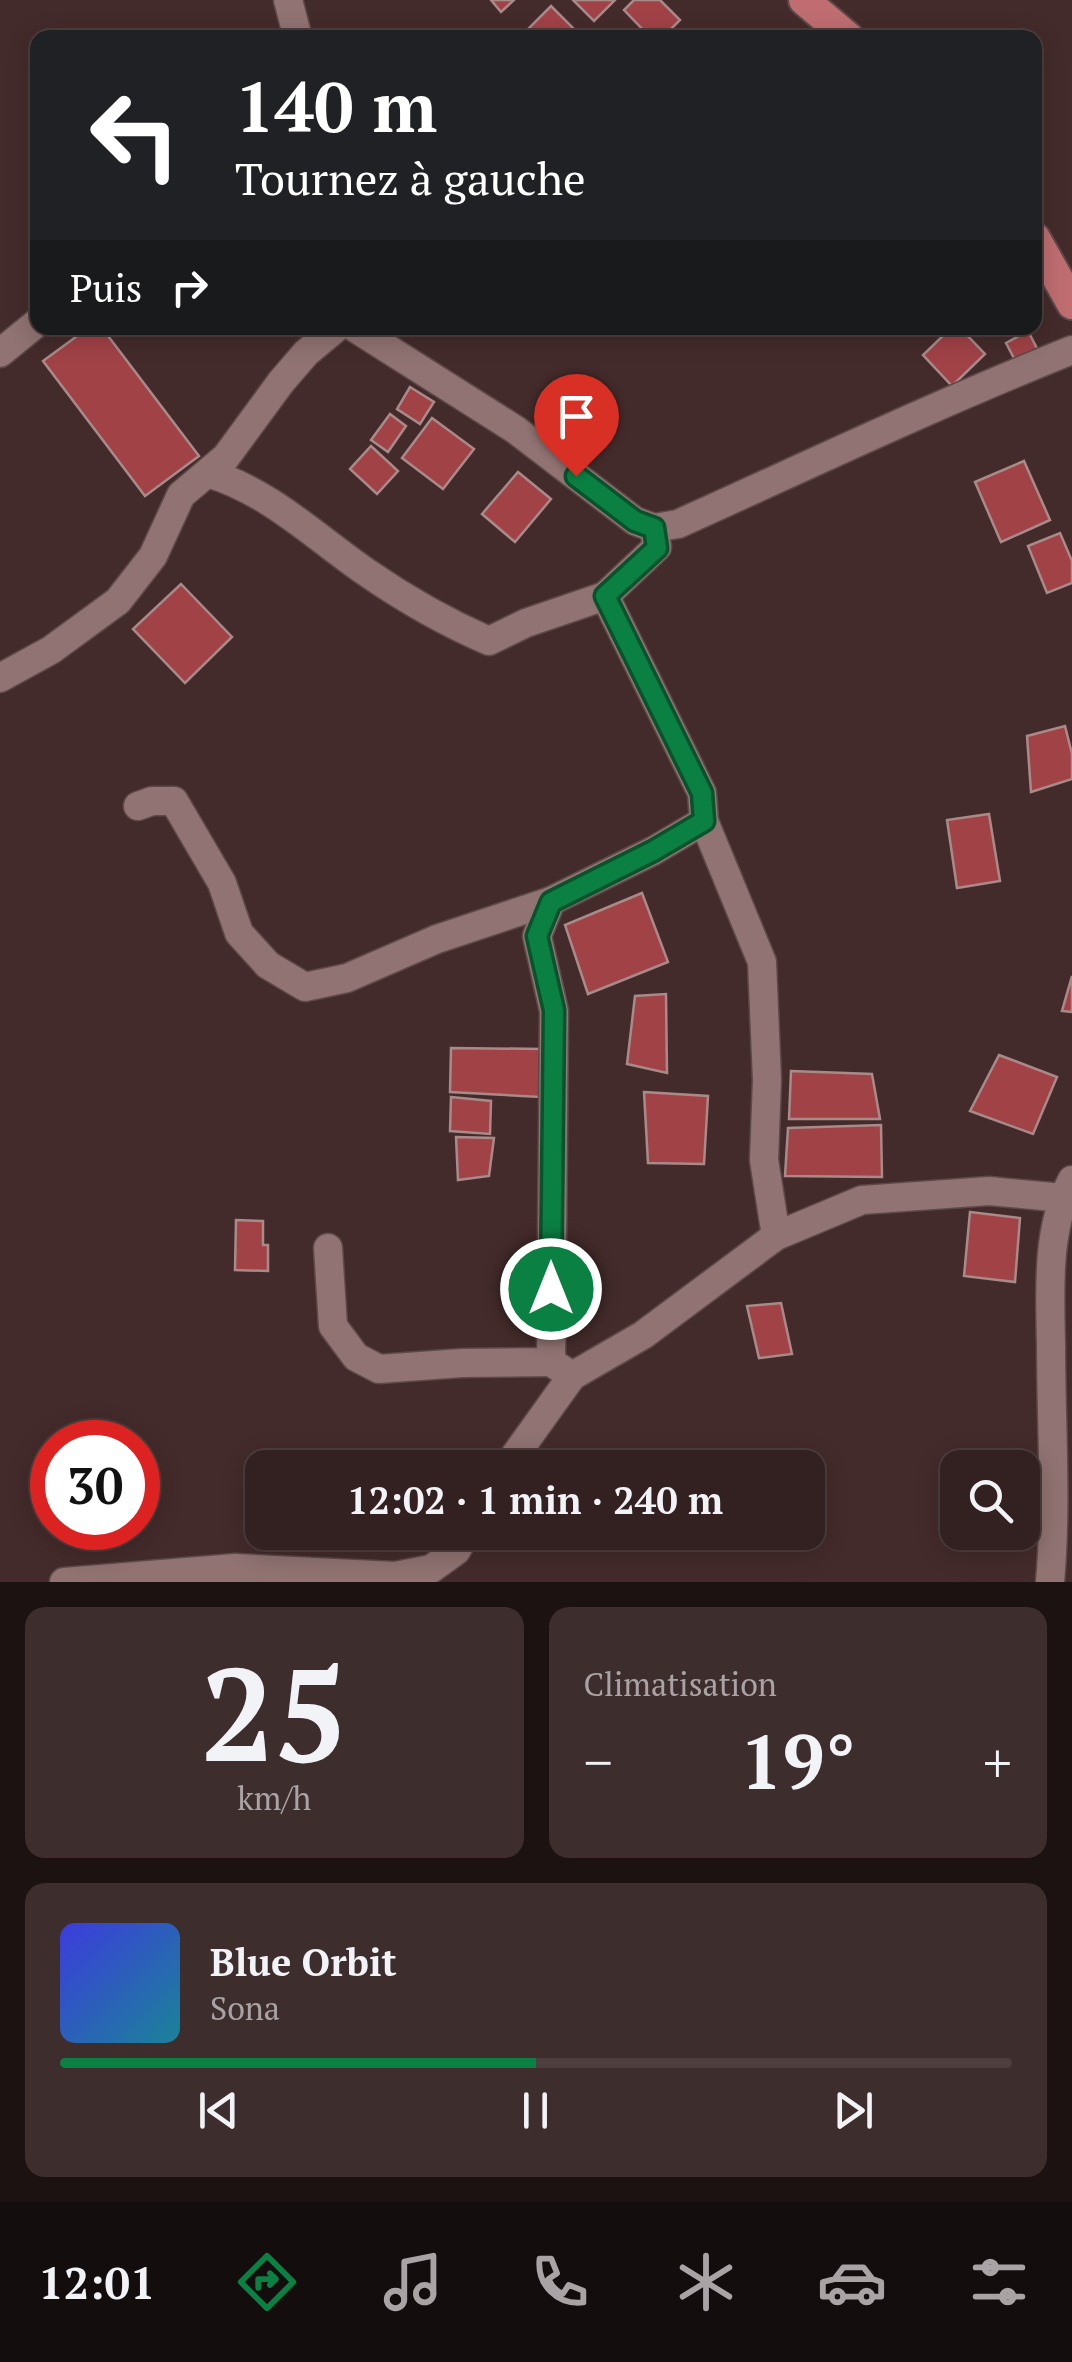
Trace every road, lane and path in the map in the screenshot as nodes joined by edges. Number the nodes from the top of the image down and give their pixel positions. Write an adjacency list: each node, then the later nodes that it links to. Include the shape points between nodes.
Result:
1 (288, 0): 3 (street)
2 (804, 0): 4 (main road)
3 (296, 30)
4 (839, 30)
5 (1042, 250): 6 (main road)
6 (1072, 304)
7 (30, 328): 11 (street)
8 (327, 335): 12 (street)
9 (366, 335): 13 (street)
10 (1072, 350): 13 (street, via 964,392 678,524)
11 (0, 352)
12 (208, 472): 14 (street, via 254,490 381,582 489,641); 15 (street, via 182,495 153,556 118,602)
13 (654, 528): 14 (street, via 657,548)
14 (605, 596): 17 (street, via 702,793)
15 (0, 678)
16 (138, 806): 18 (street, via 174,801 222,883 240,932 268,965 305,987 347,978 437,938)
17 (704, 821): 18 (street); 20 (street, via 762,962 764,1160)
18 (551, 902): 22 (street, via 537,936 554,1010)
19 (1067, 1189): 20 (street, via 862,1200); 28 (street, via 1050,1276)
20 (776, 1236): 22 (street, via 643,1335)
21 (328, 1248): 22 (street, via 334,1326 356,1357 379,1369 462,1363)
22 (562, 1369): 23 (street)
23 (516, 1450)
24 (457, 1550): 26 (street)
25 (276, 1576): 26 (street); 27 (street, via 236,1568)
26 (434, 1576)
27 (64, 1582)
28 (1050, 1582)

